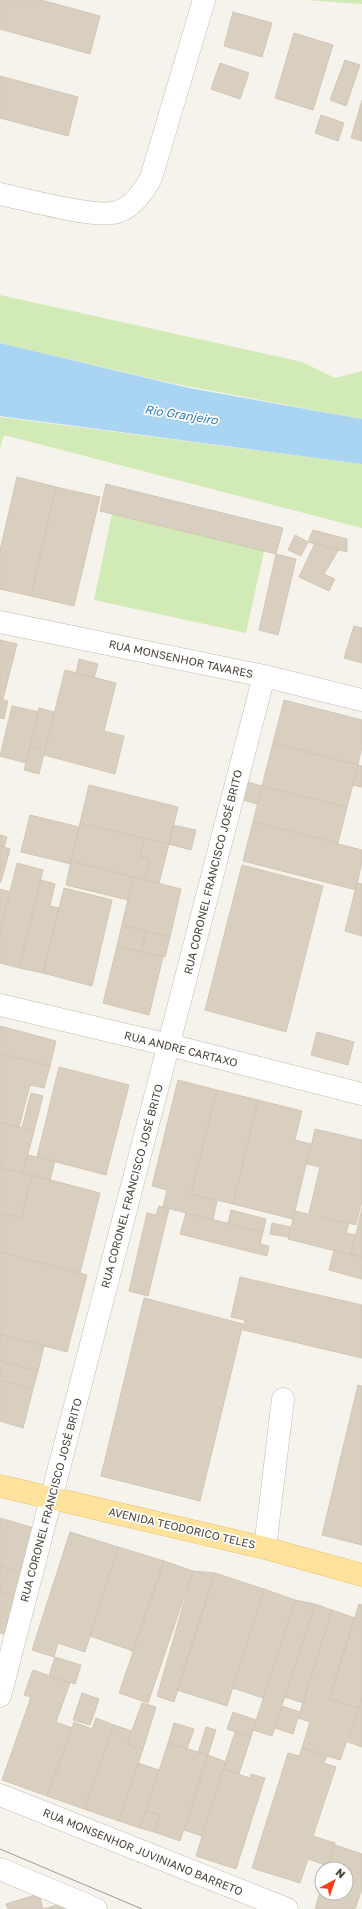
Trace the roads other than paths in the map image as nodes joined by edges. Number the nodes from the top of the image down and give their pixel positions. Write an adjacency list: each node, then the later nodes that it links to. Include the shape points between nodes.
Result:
1 (204, 0): 2 (street, via 151,178 142,194 119,212 108,214 91,213)
2 (0, 194)
3 (0, 622): 4 (street, RUA MONSENHOR TAVARES)
4 (264, 676): 5 (street, RUA MONSENHOR TAVARES); 7 (street, RUA CORONEL FRANCISCO JOSÉ BRITO)
5 (362, 700)
6 (0, 1005): 7 (street, RUA ANDRE CARTAXO)
7 (169, 1045): 8 (street, RUA ANDRE CARTAXO); 11 (street, RUA CORONEL FRANCISCO JOSÉ BRITO)
8 (362, 1094)
9 (283, 1399): 12 (street)
10 (0, 1486): 11 (main road, AVENIDA TEODORICO TELES)
11 (51, 1498): 12 (main road, AVENIDA TEODORICO TELES); 14 (street, RUA CORONEL FRANCISCO JOSÉ BRITO)
12 (265, 1548): 13 (main road, AVENIDA TEODORICO TELES)
13 (362, 1575)
14 (0, 1696)
15 (0, 1795): 18 (street, RUA MONSENHOR JUVINIANO BARRETO)
16 (0, 1869): 17 (street)
17 (96, 1909)
18 (287, 1909)

